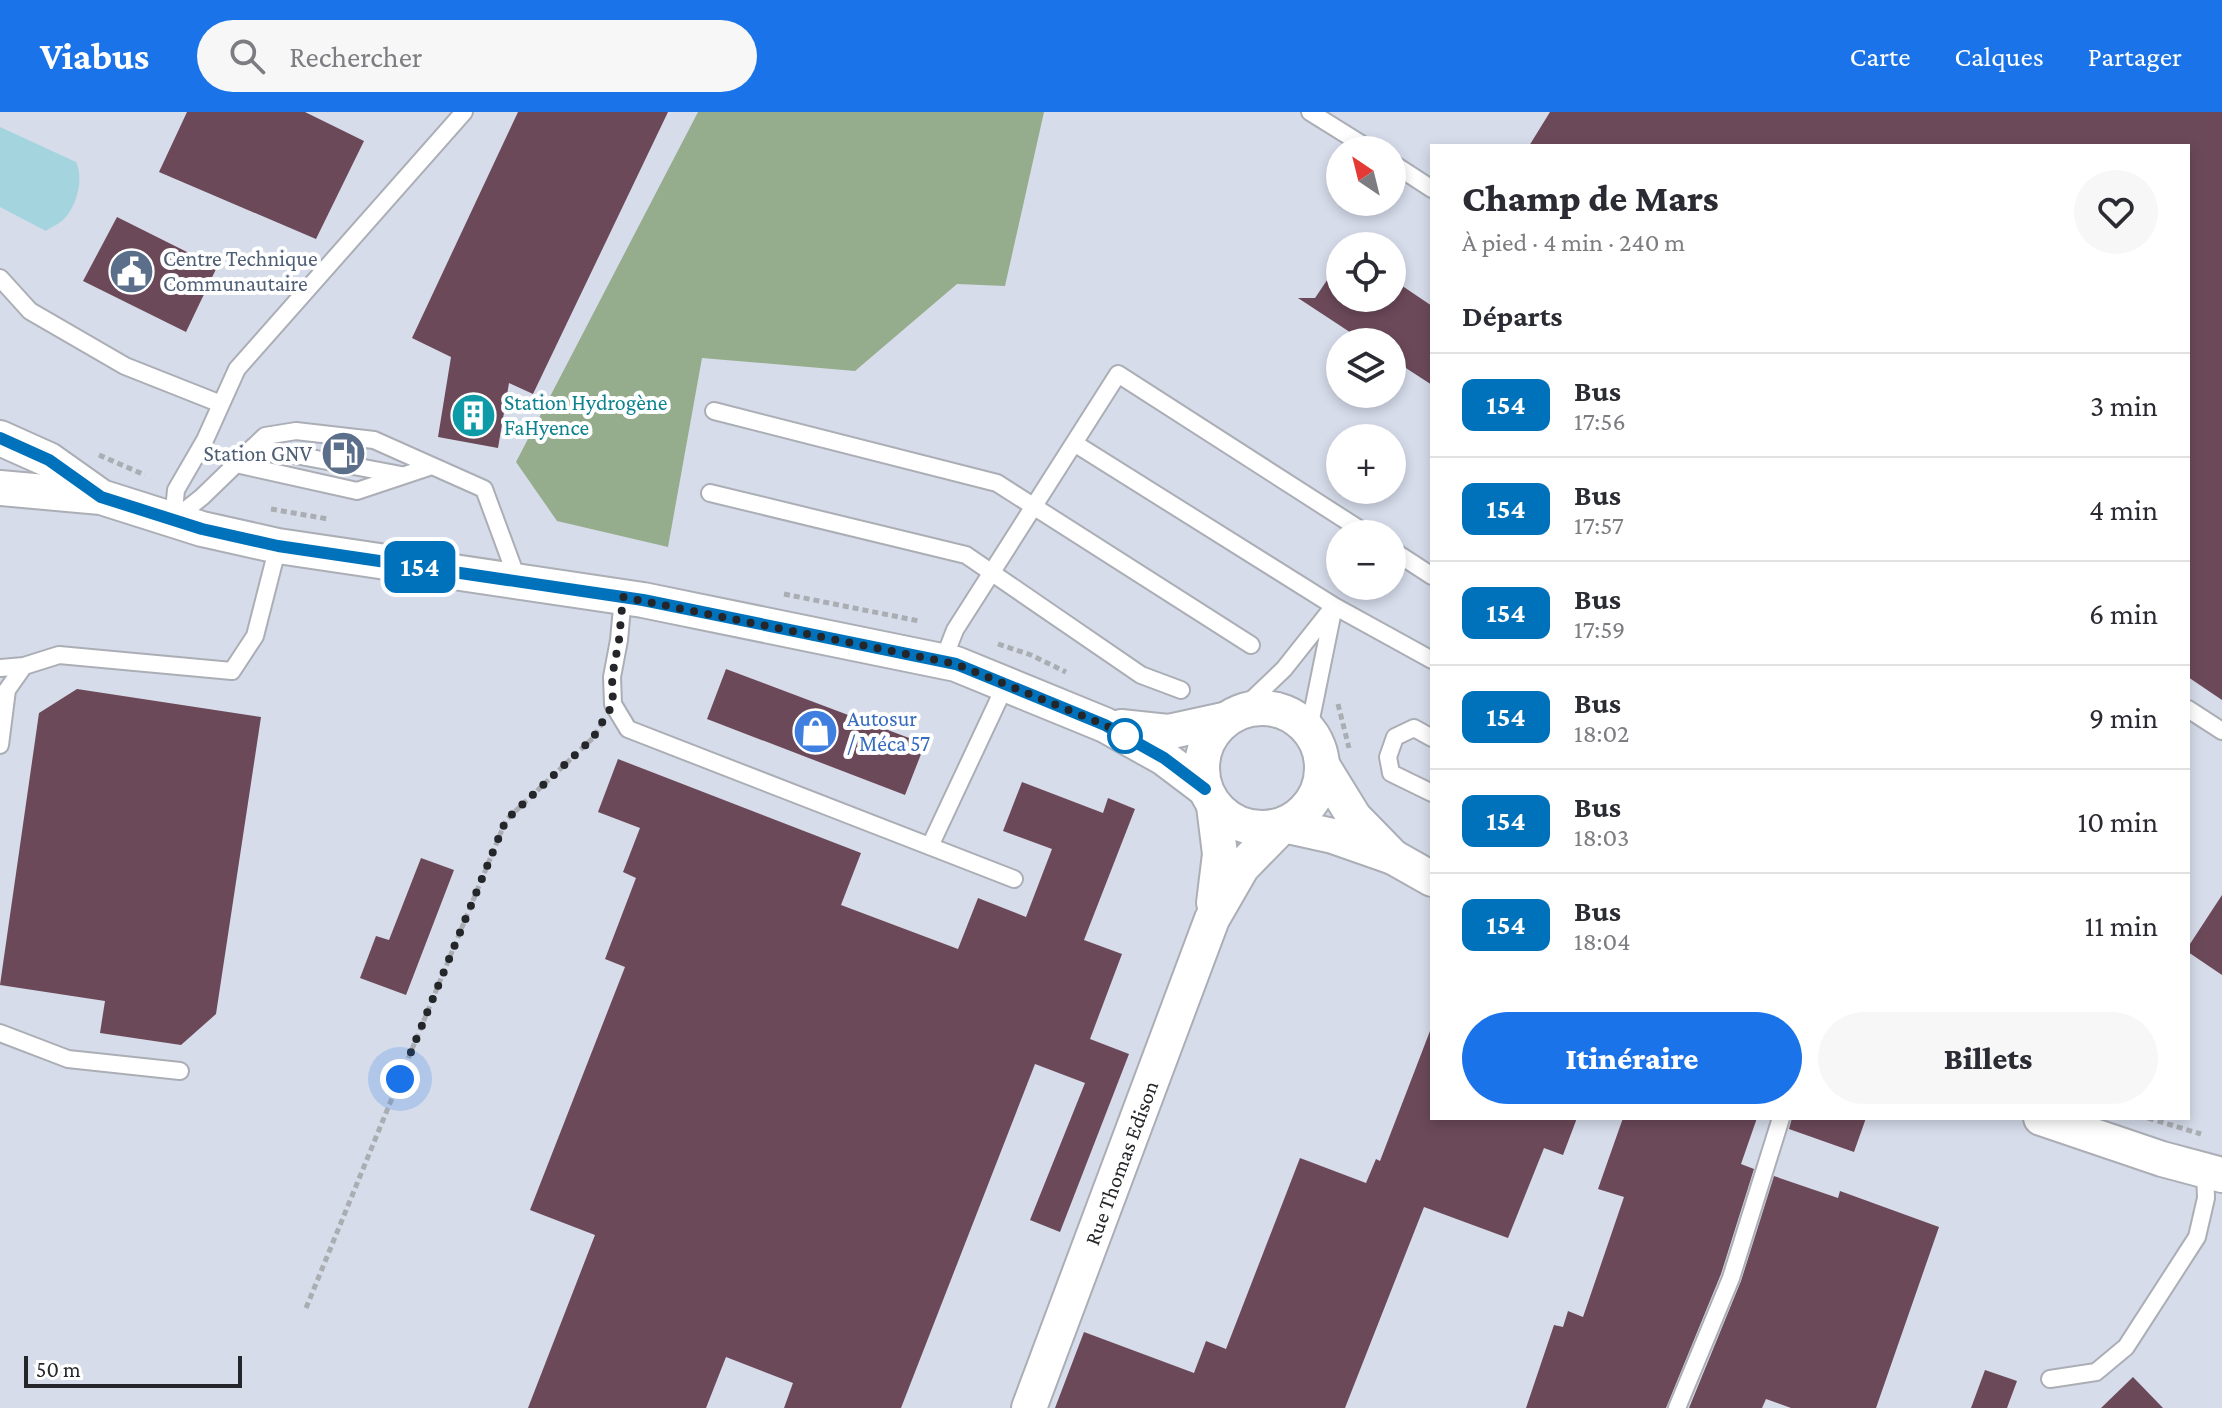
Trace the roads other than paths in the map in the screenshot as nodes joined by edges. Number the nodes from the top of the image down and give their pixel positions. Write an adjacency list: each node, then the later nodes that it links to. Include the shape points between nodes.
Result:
1 (464, 112): 7 (lane, via 237,369)
2 (1310, 112): 3 (lane)
3 (1349, 136)
4 (1406, 172): 5 (lane)
5 (1430, 188)
6 (0, 278): 7 (lane, via 30,311 125,366)
7 (221, 404): 19 (lane, via 176,490)
8 (714, 411): 18 (lane, via 997,483)
9 (0, 438): 17 (street, via 49,460)
10 (1074, 443): 18 (lane); 20 (lane, via 1118,374); 27 (lane)
11 (253, 447): 12 (lane); 13 (lane, via 265,436 296,431 374,440); 14 (lane)
12 (236, 464): 14 (lane, via 357,491); 19 (lane)
13 (432, 466): 14 (lane); 25 (lane, via 484,489)
14 (402, 475)
15 (0, 488): 17 (street)
16 (710, 493): 23 (lane, via 966,555)
17 (101, 497): 19 (street)
18 (1034, 506): 23 (lane); 28 (lane)
19 (173, 520): 21 (street)
20 (1345, 520)
21 (278, 546): 25 (street); 31 (lane, via 255,636 232,671 59,655)
22 (1406, 559): 24 (lane)
23 (992, 572): 30 (lane, via 955,630); 34 (lane, via 1141,675)
24 (1430, 575)
25 (518, 581): 26 (street)
26 (623, 597): 30 (street); 46 (lane, via 613,704 628,729)
27 (1334, 606): 29 (lane); 36 (lane, via 1284,669); 38 (lane)
28 (1251, 645)
29 (1430, 659)
30 (943, 661): 33 (street)
31 (24, 666): 32 (lane); 41 (lane, via 7,690)
32 (0, 668)
33 (1006, 684): 37 (street); 46 (lane)
34 (1181, 690)
35 (2190, 710): 39 (lane)
36 (1231, 716): 37 (street, via 1168,732); 38 (street, via 1258,707 1276,709); 44 (street, via 1211,734 1203,751 1201,770)
37 (1105, 725): 44 (street, via 1164,758)
38 (1309, 729): 42 (street)
39 (2222, 731)
40 (1430, 737): 43 (lane, via 1414,728 1395,737 1388,757 1391,773)
41 (0, 745)
42 (1322, 765): 45 (street, via 1312,802); 47 (street, via 1354,817)
43 (1430, 792)
44 (1209, 798): 45 (street, via 1228,819 1245,827); 50 (street, Rue Thomas Edison, via 1220,854)
45 (1283, 825): 47 (street); 50 (street, Rue Thomas Edison, via 1242,867)
46 (930, 846): 49 (lane)
47 (1393, 857): 48 (street)
48 (1430, 878)
49 (1014, 879)
50 (1212, 919): 57 (street, Rue Thomas Edison)
51 (0, 1033): 52 (lane, via 68,1059)
52 (180, 1071)
53 (1780, 1120): 58 (lane, via 1731,1278)
54 (2047, 1120): 55 (street)
55 (2214, 1173): 56 (lane, via 2197,1237 2126,1347 2096,1372)
56 (2050, 1379)
57 (1029, 1408)
58 (1677, 1408)

